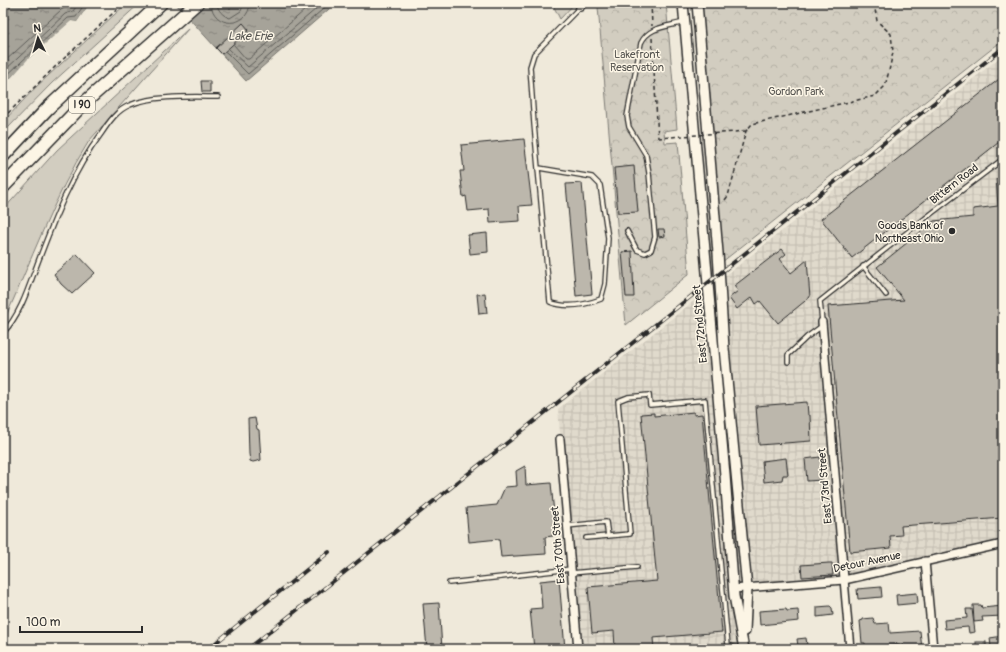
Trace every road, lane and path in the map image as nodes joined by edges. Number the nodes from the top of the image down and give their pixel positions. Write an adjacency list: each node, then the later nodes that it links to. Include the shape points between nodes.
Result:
1 (124, 3): 13 (path, via 41,79)
2 (161, 3): 15 (highway, I 90, via 48,108)
3 (197, 3): 18 (highway, I 90, via 84,103)
4 (651, 3): 11 (path)
5 (683, 3): 9 (main road, East 72nd Street)
6 (697, 3): 10 (main road, East 72nd Street)
7 (874, 3): 14 (path, via 877,21 890,34 893,52 885,86 875,96 763,120 752,124)
8 (582, 5): 17 (lane, via 534,54 530,67)
9 (685, 22): 10 (main road); 11 (lane); 37 (main road, East 72nd Street)
10 (699, 22): 36 (main road, East 72nd Street, via 724,348)
11 (652, 30): 14 (path, bridge, via 658,138); 20 (lane, via 641,43 627,116 629,127 646,155 655,237 651,250 645,253 638,250)
12 (218, 97): 24 (lane, via 178,97 146,101 120,110 95,142 72,179 54,218 25,296)
13 (3, 118)
14 (746, 131): 19 (path)
15 (3, 156)
16 (1003, 159): 21 (lane, Bittern Road)
17 (539, 168): 17 (lane, via 550,302 560,307 588,304 601,299 605,284 608,238 600,185 592,176)
18 (3, 188)
19 (725, 200)
20 (627, 231)
21 (863, 266): 22 (lane); 23 (lane, Bittern Road, via 820,301)
22 (886, 295)
23 (822, 324): 25 (lane, via 788,355); 34 (street, East 73rd Street)
24 (3, 333)
25 (788, 362)
26 (560, 439): 27 (street, East 70th Street)
27 (567, 526): 28 (lane, via 606,522); 33 (street, East 70th Street)
28 (608, 536): 29 (lane); 38 (lane, via 630,534 618,401 649,394 650,405 706,400 728,645)
29 (586, 538)
30 (1003, 544): 31 (street, Detour Avenue)
31 (925, 561): 34 (street, Detour Avenue); 41 (street)
32 (638, 567): 33 (lane)
33 (571, 571): 35 (lane); 39 (street, East 70th Street)
34 (844, 580): 36 (street, Detour Avenue); 40 (street, East 73rd Street)
35 (450, 583)
36 (747, 588): 37 (street, Detour Avenue); 38 (main road, East 72nd Street)
37 (733, 589): 38 (main road, East 72nd Street)
38 (742, 647)
39 (578, 649)
40 (850, 649)
41 (933, 649)

